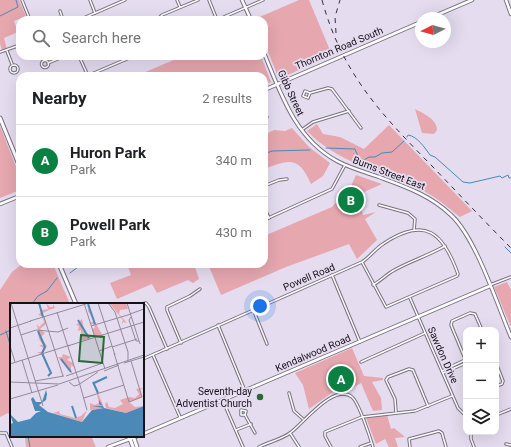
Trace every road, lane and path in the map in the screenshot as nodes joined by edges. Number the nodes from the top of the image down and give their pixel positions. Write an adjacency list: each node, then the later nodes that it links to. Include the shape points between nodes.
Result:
1 (22, 0): 17 (street)
2 (90, 0): 15 (street)
3 (124, 0): 15 (street)
4 (177, 0): 11 (street)
5 (198, 0): 11 (street)
6 (209, 0): 21 (street)
7 (242, 0): 12 (street)
8 (263, 0): 12 (street)
9 (472, 0): 14 (street)
10 (506, 0): 16 (street)
11 (180, 7): 20 (street)
12 (245, 7): 22 (street); 23 (street)
13 (60, 11): 18 (street)
14 (444, 12)
15 (95, 13): 19 (street)
16 (511, 14)
17 (28, 16)
18 (62, 16)
19 (88, 16)
20 (161, 16)
21 (215, 16)
22 (226, 16)
23 (249, 16)
24 (415, 25): 36 (street, Thornton Road South)
25 (16, 47): 26 (street)
26 (7, 51): 27 (street); 33 (street)
27 (0, 52)
28 (55, 60): 32 (street)
29 (81, 60): 34 (street)
30 (125, 60): 35 (street)
31 (267, 60): 36 (street, Gibb Street)
32 (48, 63)
33 (13, 64): 33 (street, via 10,70 15,72 18,68)
34 (85, 72)
35 (96, 72)
36 (277, 84): 37 (street, Thornton Road South); 42 (street, Gibb Street, via 289,112)
37 (268, 88)
38 (310, 93): 39 (street, via 332,89)
39 (349, 111): 41 (street); 42 (street, via 313,122)
40 (0, 118): 43 (main road)
41 (361, 128)
42 (301, 130): 44 (street, Gibb Street, via 323,152)
43 (16, 157)
44 (345, 165): 50 (street, via 332,189); 58 (street, Burns Street East, via 413,189 437,202 463,229)
45 (288, 179): 46 (street)
46 (268, 184)
47 (16, 198): 48 (street)
48 (0, 204)
49 (379, 205): 51 (street, via 408,213 415,219)
50 (269, 218)
51 (414, 230): 52 (street, via 426,230 439,237); 53 (street, Powell Road, via 382,244)
52 (446, 246): 57 (street, via 391,272 384,280); 60 (street, via 457,276)
53 (362, 262): 55 (street, Powell Road); 57 (street)
54 (61, 268): 61 (main road)
55 (332, 275): 63 (street, Powell Road); 70 (street)
56 (511, 277): 58 (street)
57 (373, 285): 60 (street, via 386,307)
58 (490, 286): 64 (street, Kendalwood Road); 68 (street, Burns Street East)
59 (200, 289): 69 (street, via 167,307)
60 (410, 298): 64 (street, Sawdon Drive)
61 (76, 303)
62 (144, 304): 72 (street, via 149,307)
63 (253, 309): 65 (street, Powell Road); 71 (street)
64 (418, 316): 67 (street, Sawdon Drive); 70 (street, Kendalwood Road)
65 (218, 325): 69 (street, Powell Road); 81 (street)
66 (481, 327): 74 (street, via 475,314 470,313 452,321 451,325)
67 (425, 333): 76 (street); 79 (street, Sawdon Drive)
68 (511, 337)
69 (181, 342): 72 (street, Powell Road)
70 (360, 342): 81 (street, Kendalwood Road)
71 (266, 344)
72 (167, 349): 73 (street, Powell Road)
73 (153, 354): 75 (street, Powell Road); 92 (street)
74 (463, 354)
75 (144, 358)
76 (361, 362)
77 (463, 362): 79 (street)
78 (499, 371): 80 (street, via 503,381)
79 (443, 372): 83 (street, Sawdon Drive)
80 (499, 385)
81 (245, 391): 84 (street, Kendalwood Road)
82 (288, 393): 93 (street, via 294,410)
83 (452, 396): 85 (street); 88 (street, Sawdon Drive)
84 (223, 401): 92 (street, Kendalwood Road); 95 (street)
85 (428, 406): 87 (street, via 415,411); 87 (street, via 413,370 408,369 386,380 395,399)
86 (511, 409): 90 (street)
87 (396, 412): 91 (street)
88 (463, 413)
89 (246, 414): 94 (street)
90 (499, 414)
91 (362, 417): 93 (street, via 352,397 338,394); 102 (street); 114 (street, via 326,432 325,436)
92 (181, 419): 99 (street, Kendalwood Road)
93 (303, 420): 98 (street)
94 (251, 424): 95 (street); 97 (street)
95 (236, 430): 110 (street)
96 (0, 433): 106 (street, via 6,433)
97 (255, 433)
98 (290, 433): 104 (street); 113 (street)
99 (144, 434)
100 (471, 435): 119 (street)
101 (131, 437): 107 (street); 108 (main road); 109 (main road)
102 (372, 442): 115 (street); 116 (street)
103 (506, 444): 105 (street)
104 (264, 445): 111 (street); 112 (street)
105 (511, 445)
106 (12, 447)
107 (108, 447)
108 (133, 447)
109 (137, 447)
110 (243, 447)
111 (259, 447)
112 (267, 447)
113 (299, 447)
114 (331, 447)
115 (360, 447)
116 (373, 447)
117 (410, 447): 118 (street, via 410,439 439,431)
118 (446, 447)
119 (474, 447)

